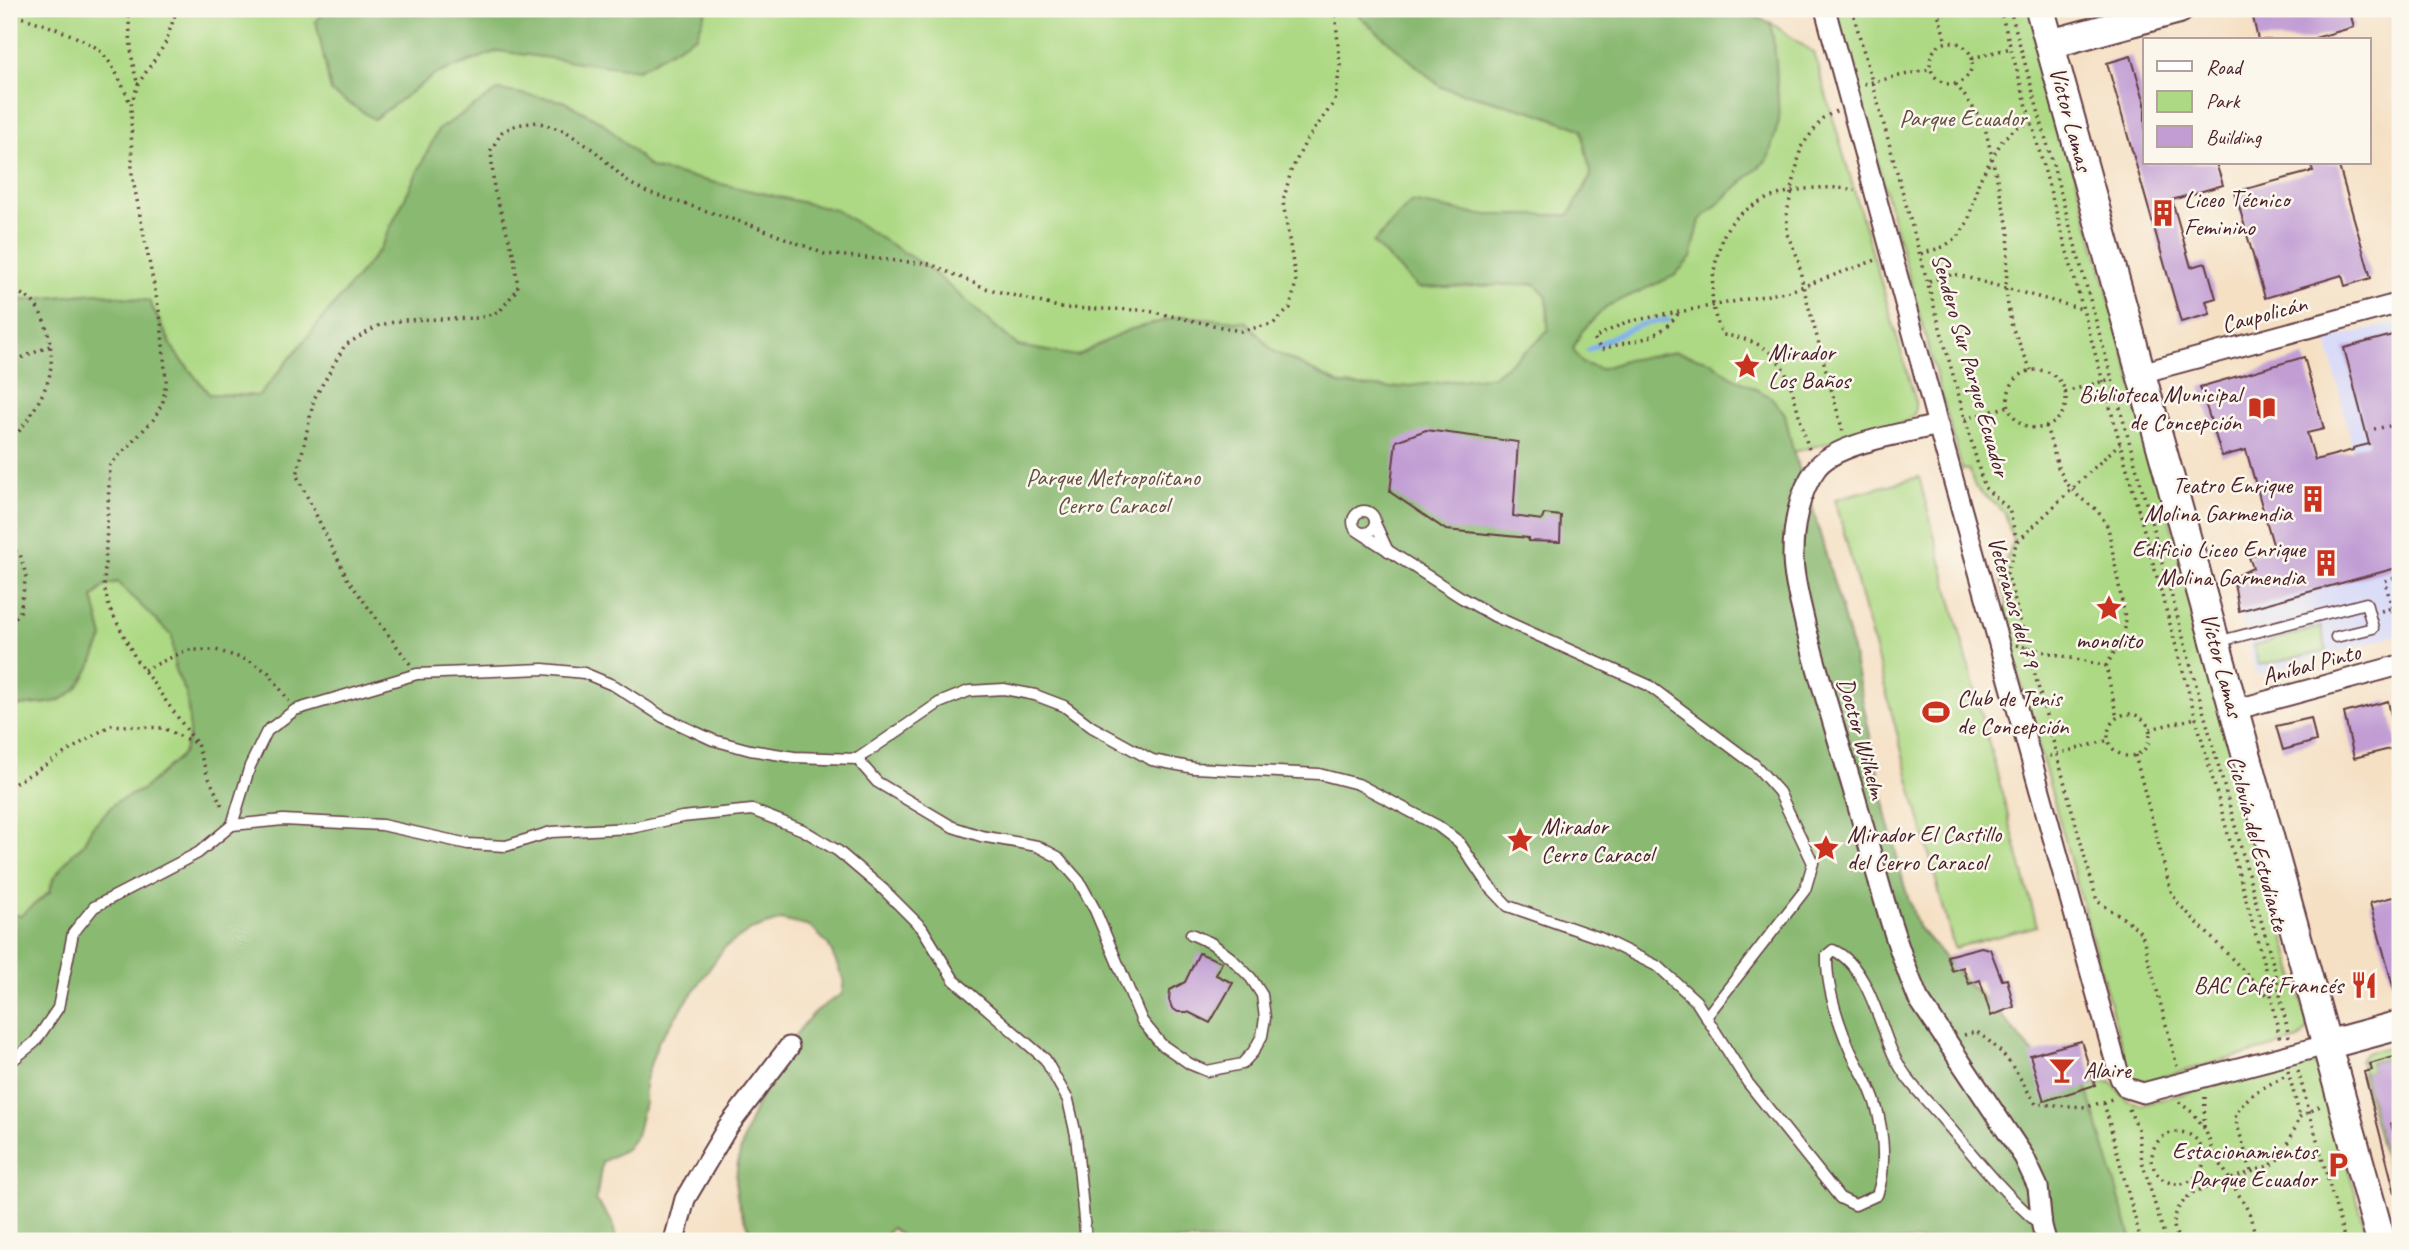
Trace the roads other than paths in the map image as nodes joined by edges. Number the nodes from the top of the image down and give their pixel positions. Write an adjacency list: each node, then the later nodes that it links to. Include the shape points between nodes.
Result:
1 (1825, 9): 7 (street, Veteranos del 79)
2 (2040, 9): 4 (main road, Víctor Lamas)
3 (2179, 9): 4 (main road)
4 (2050, 44): 6 (main road, Víctor Lamas)
5 (2400, 303): 6 (street, Caupolicán)
6 (2141, 373): 12 (main road, Víctor Lamas)
7 (1938, 425): 20 (street, Veteranos del 79, via 2120,1078 2127,1088 2139,1093 2288,1061); 23 (street, Doctor Wilhelm, via 1828,455 1806,487 1796,520 1794,579 1882,898 1918,998 2029,1166 2038,1187)
8 (1375, 523): 9 (lane, via 1372,530); 9 (lane, via 1372,513 1355,514 1354,528); 10 (lane)
9 (1361, 533): 10 (lane)
10 (1388, 551): 18 (lane, via 1494,616 1648,685 1755,765 1779,792 1813,863 1805,890)
11 (2336, 637): 12 (lane, via 2373,628 2365,604)
12 (2216, 642): 14 (main road, Víctor Lamas)
13 (2400, 665): 14 (street, Aníbal Pinto)
14 (2234, 710): 20 (main road, Víctor Lamas)
15 (857, 759): 16 (lane, via 794,757 713,740 663,718 615,686 584,673 543,669 417,674 295,710 267,731 250,766); 17 (lane, via 877,782 953,827 1037,846 1058,857 1096,910 1142,1021 1161,1044 1207,1071 1242,1064 1262,1036 1262,995 1231,958); 18 (lane, via 939,703 969,691 1004,689 1065,706 1092,727 1152,760 1194,768 1319,774 1358,784 1459,842 1508,906 1600,938 1659,967 1696,1001)
16 (232, 825): 22 (lane, via 198,853 94,907 74,933 58,1008 35,1042); 25 (lane, via 283,820 382,825 468,844 506,846 551,832 631,828 752,810 803,831 838,851 884,890 922,928 954,980 1045,1059 1068,1100 1076,1135)
17 (1191, 934)
18 (1706, 1017): 23 (lane, via 1748,1083 1840,1198 1855,1205 1865,1202 1877,1195 1883,1179 1883,1150 1871,1090 1850,1049 1827,969 1827,955 1833,950 1841,953 1874,1004 1914,1090)
19 (2400, 1025): 20 (main road)
20 (2326, 1045): 26 (main road, Víctor Lamas)
21 (789, 1046): 24 (street, via 727,1128 685,1199)
22 (9, 1063)
23 (2044, 1233)
24 (674, 1241)
25 (1086, 1241)
26 (2381, 1241)

